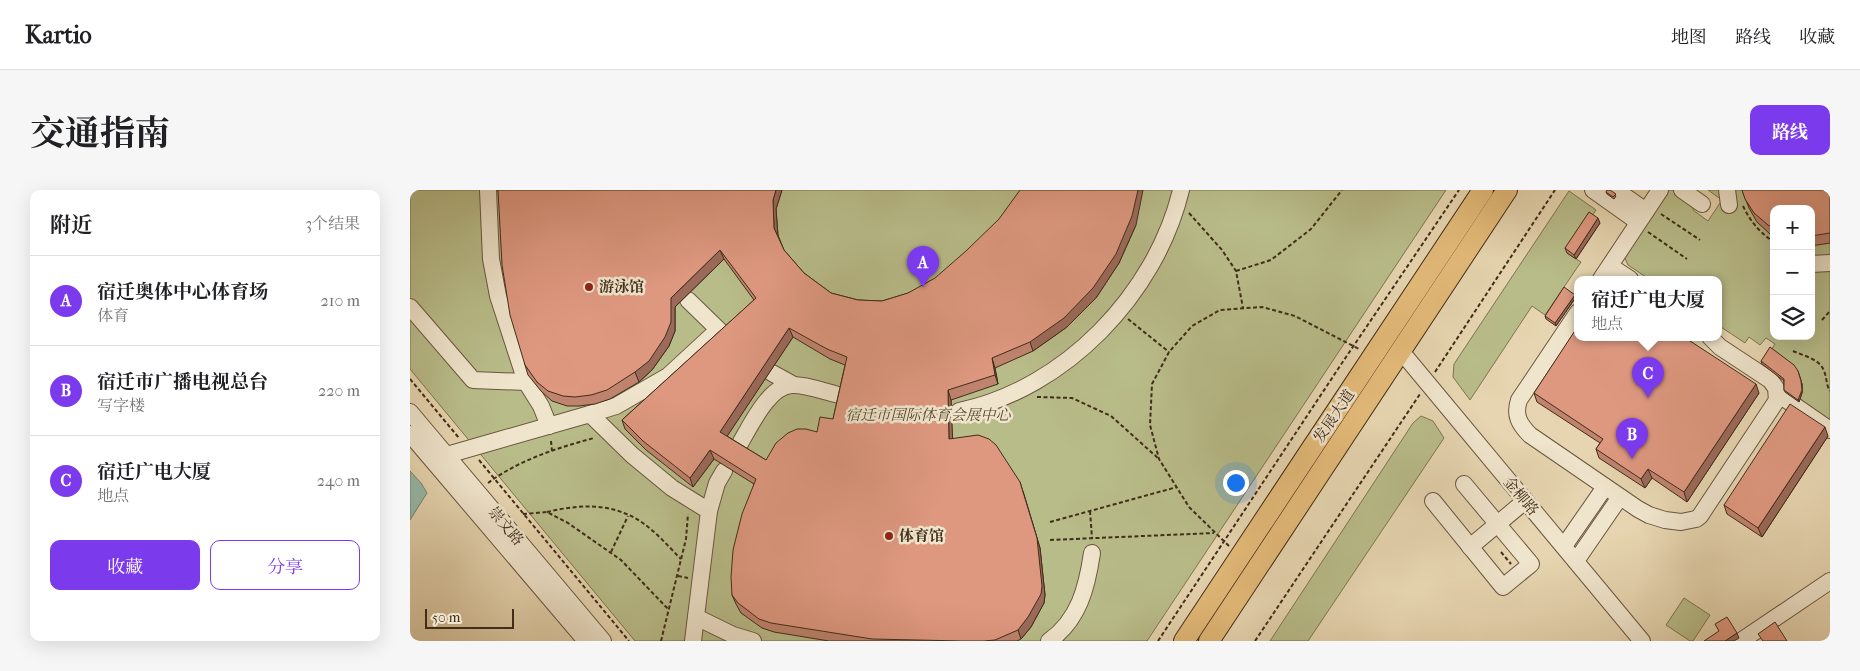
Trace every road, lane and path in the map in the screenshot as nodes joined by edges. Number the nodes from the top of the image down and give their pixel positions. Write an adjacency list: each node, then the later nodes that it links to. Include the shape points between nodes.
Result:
1 (488, 190): 38 (street, via 491,259 498,296)
2 (1342, 190): 20 (path, via 1310,229 1271,260)
3 (1459, 190): 31 (path)
4 (1483, 190): 35 (main road, 发展大道)
5 (1507, 190): 32 (main road, 发展大道)
6 (1555, 190): 39 (path)
7 (1593, 190): 14 (street)
8 (1660, 190): 14 (street)
9 (1682, 190): 13 (street)
10 (1621, 191): 14 (street)
11 (1179, 196): 20 (path); 27 (street, via 1154,261)
12 (1732, 198): 15 (path)
13 (1702, 204)
14 (1643, 216): 16 (path); 17 (path); 21 (street)
15 (1770, 239)
16 (1700, 240)
17 (1687, 259)
18 (1830, 262): 19 (street)
19 (1815, 264)
20 (1236, 271): 25 (path)
21 (1605, 273): 22 (street)
22 (1618, 276)
23 (688, 300): 47 (street, via 721,333 668,376 616,406)
24 (410, 307): 38 (street, via 473,380)
25 (1243, 308): 31 (path, via 1262,307 1295,316); 34 (path, via 1220,310 1192,326)
26 (1830, 311): 29 (path)
27 (1119, 312): 34 (path); 45 (street, via 1082,349 1039,379)
28 (1574, 318): 60 (street, via 1519,400 1517,418 1530,435)
29 (1822, 320)
30 (1714, 341): 42 (street, via 1770,380)
31 (1354, 345): 35 (path); 75 (path)
32 (1400, 350): 39 (street, 金柳路); 95 (main road, 发展大道)
33 (1793, 351): 41 (path, via 1819,363)
34 (1168, 352): 55 (path, via 1152,384 1150,425)
35 (1372, 359): 80 (main road, 发展大道)
36 (772, 373): 40 (street)
37 (410, 378): 53 (path)
38 (526, 382): 48 (street)
39 (1428, 383): 64 (street, 金柳路); 96 (path)
40 (792, 384): 43 (street); 52 (street, via 771,396)
41 (1830, 391)
42 (1778, 394): 49 (street); 62 (street, via 1696,519 1681,522 1665,520 1649,515)
43 (839, 395)
44 (1034, 396): 55 (path, via 1072,398 1111,416)
45 (959, 411)
46 (410, 412): 54 (street, 崇文路)
47 (590, 414): 48 (street); 51 (street)
48 (549, 426): 53 (street)
49 (1830, 430)
50 (410, 434): 86 (street, 崇文路)
51 (610, 434): 57 (path, via 528,460); 63 (street)
52 (738, 447)
53 (469, 449): 54 (street); 57 (path)
54 (447, 455): 61 (street, 崇文路)
55 (1160, 460): 59 (path)
56 (724, 471): 66 (street)
57 (494, 479): 61 (path); 69 (path)
58 (1464, 484): 72 (street)
59 (1177, 487): 67 (path); 73 (path, via 1189,507)
60 (1605, 487): 62 (street); 78 (street)
61 (477, 491): 87 (street, 崇文路)
62 (1620, 497): 82 (street)
63 (689, 499): 66 (street); 81 (path)
64 (1525, 500): 72 (street); 78 (street, 金柳路)
65 (1433, 501): 77 (street)
66 (708, 511): 85 (street)
67 (1090, 511): 71 (path); 76 (path)
68 (547, 512): 69 (path); 70 (path, via 571,506 598,507); 79 (path, via 568,522)
69 (523, 514): 88 (path)
70 (629, 515): 79 (path); 81 (path, via 654,532)
71 (1050, 522)
72 (1497, 524): 77 (street); 77 (street, via 1531,564 1503,587)
73 (1214, 532): 75 (path); 76 (path)
74 (1050, 540): 76 (path)
75 (1224, 542): 80 (path); 93 (path)
76 (1092, 546): 92 (street, via 1088,581 1080,602 1063,630)
77 (1470, 546)
78 (1564, 546): 82 (street, 金柳路)
79 (611, 552): 84 (path)
80 (1242, 554): 94 (main road, 发展大道)
81 (681, 559): 84 (path)
82 (1576, 561): 97 (street, 金柳路)
83 (1830, 581): 98 (street)
84 (669, 610): 89 (path)
85 (696, 617): 90 (street); 91 (street)
86 (586, 641)
87 (603, 641)
88 (629, 641)
89 (661, 641)
90 (693, 641)
91 (753, 641)
92 (1049, 641)
93 (1158, 641)
94 (1184, 641)
95 (1209, 641)
96 (1255, 641)
97 (1642, 641)
98 (1741, 641)

